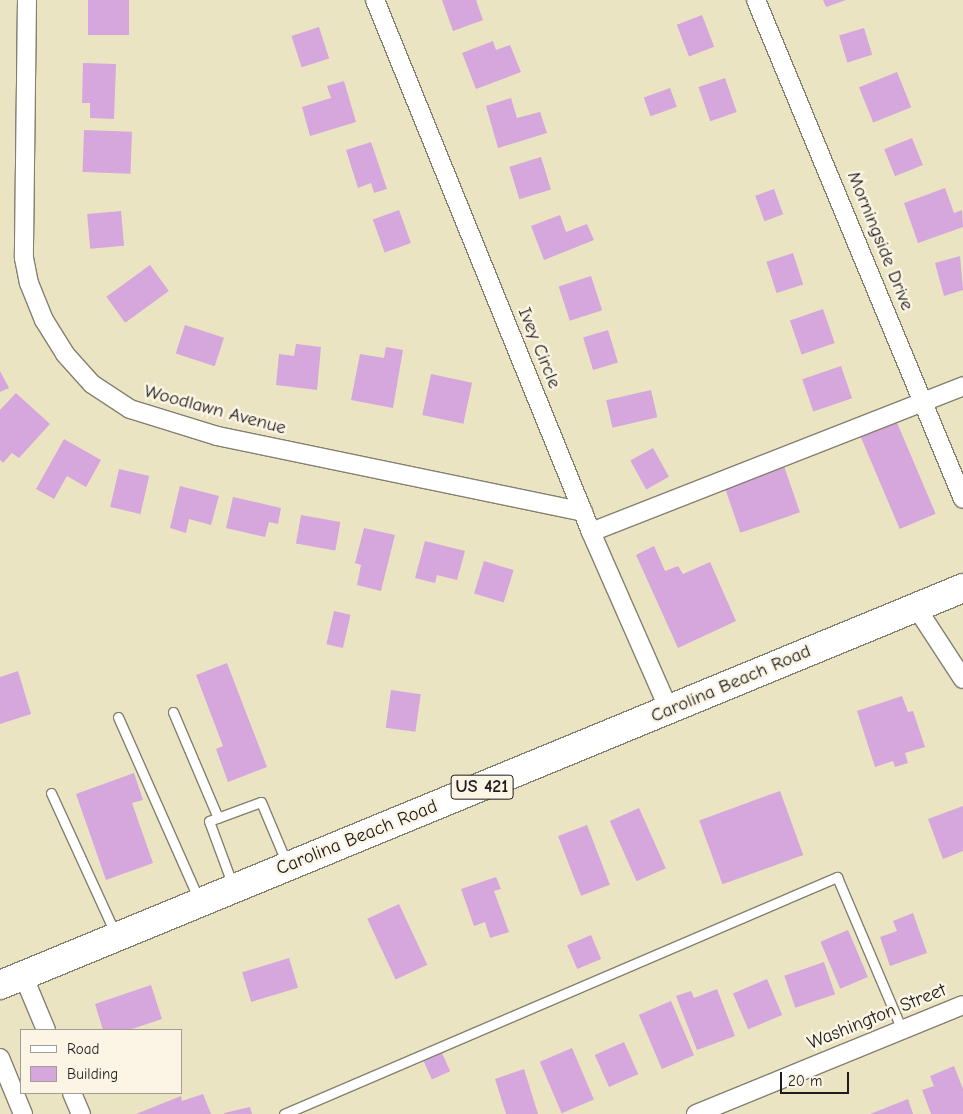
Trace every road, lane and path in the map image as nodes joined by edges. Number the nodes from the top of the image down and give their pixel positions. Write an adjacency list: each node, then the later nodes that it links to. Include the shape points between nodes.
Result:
1 (28, 0): 7 (street, Woodlawn Avenue, via 24,258 29,283 44,320 65,354 92,384 130,409 217,436)
2 (375, 0): 7 (street, Ivey Circle)
3 (756, 0): 5 (street, Morningside Drive)
4 (963, 386): 5 (street)
5 (922, 402): 6 (street, Morningside Drive); 8 (street)
6 (963, 499)
7 (583, 512): 8 (street, Ivey Circle)
8 (591, 532): 12 (street, Ivey Circle)
9 (963, 588): 10 (highway, Carolina Beach Road / US 421)
10 (916, 607): 11 (street); 12 (highway, Carolina Beach Road / US 421)
11 (963, 679)
12 (669, 710): 17 (highway, Carolina Beach Road / US 421)
13 (173, 712): 16 (lane)
14 (118, 717): 19 (lane)
15 (51, 793): 20 (lane)
16 (218, 818): 17 (lane, via 262,802); 18 (lane, via 209,821)
17 (288, 866): 18 (highway, Carolina Beach Road / US 421)
18 (234, 889): 19 (highway, Carolina Beach Road / US 421)
19 (200, 903): 20 (highway, Carolina Beach Road / US 421)
20 (116, 936): 21 (highway, Carolina Beach Road / US 421)
21 (12, 980): 23 (street)
22 (963, 1005): 24 (street, Washington Street)
23 (45, 1029)
24 (902, 1030): 29 (lane, via 837,877); 30 (street, Washington Street)
25 (0, 1058): 27 (street)
26 (72, 1094): 28 (street)
27 (23, 1114)
28 (81, 1114)
29 (284, 1114)
30 (696, 1114)

